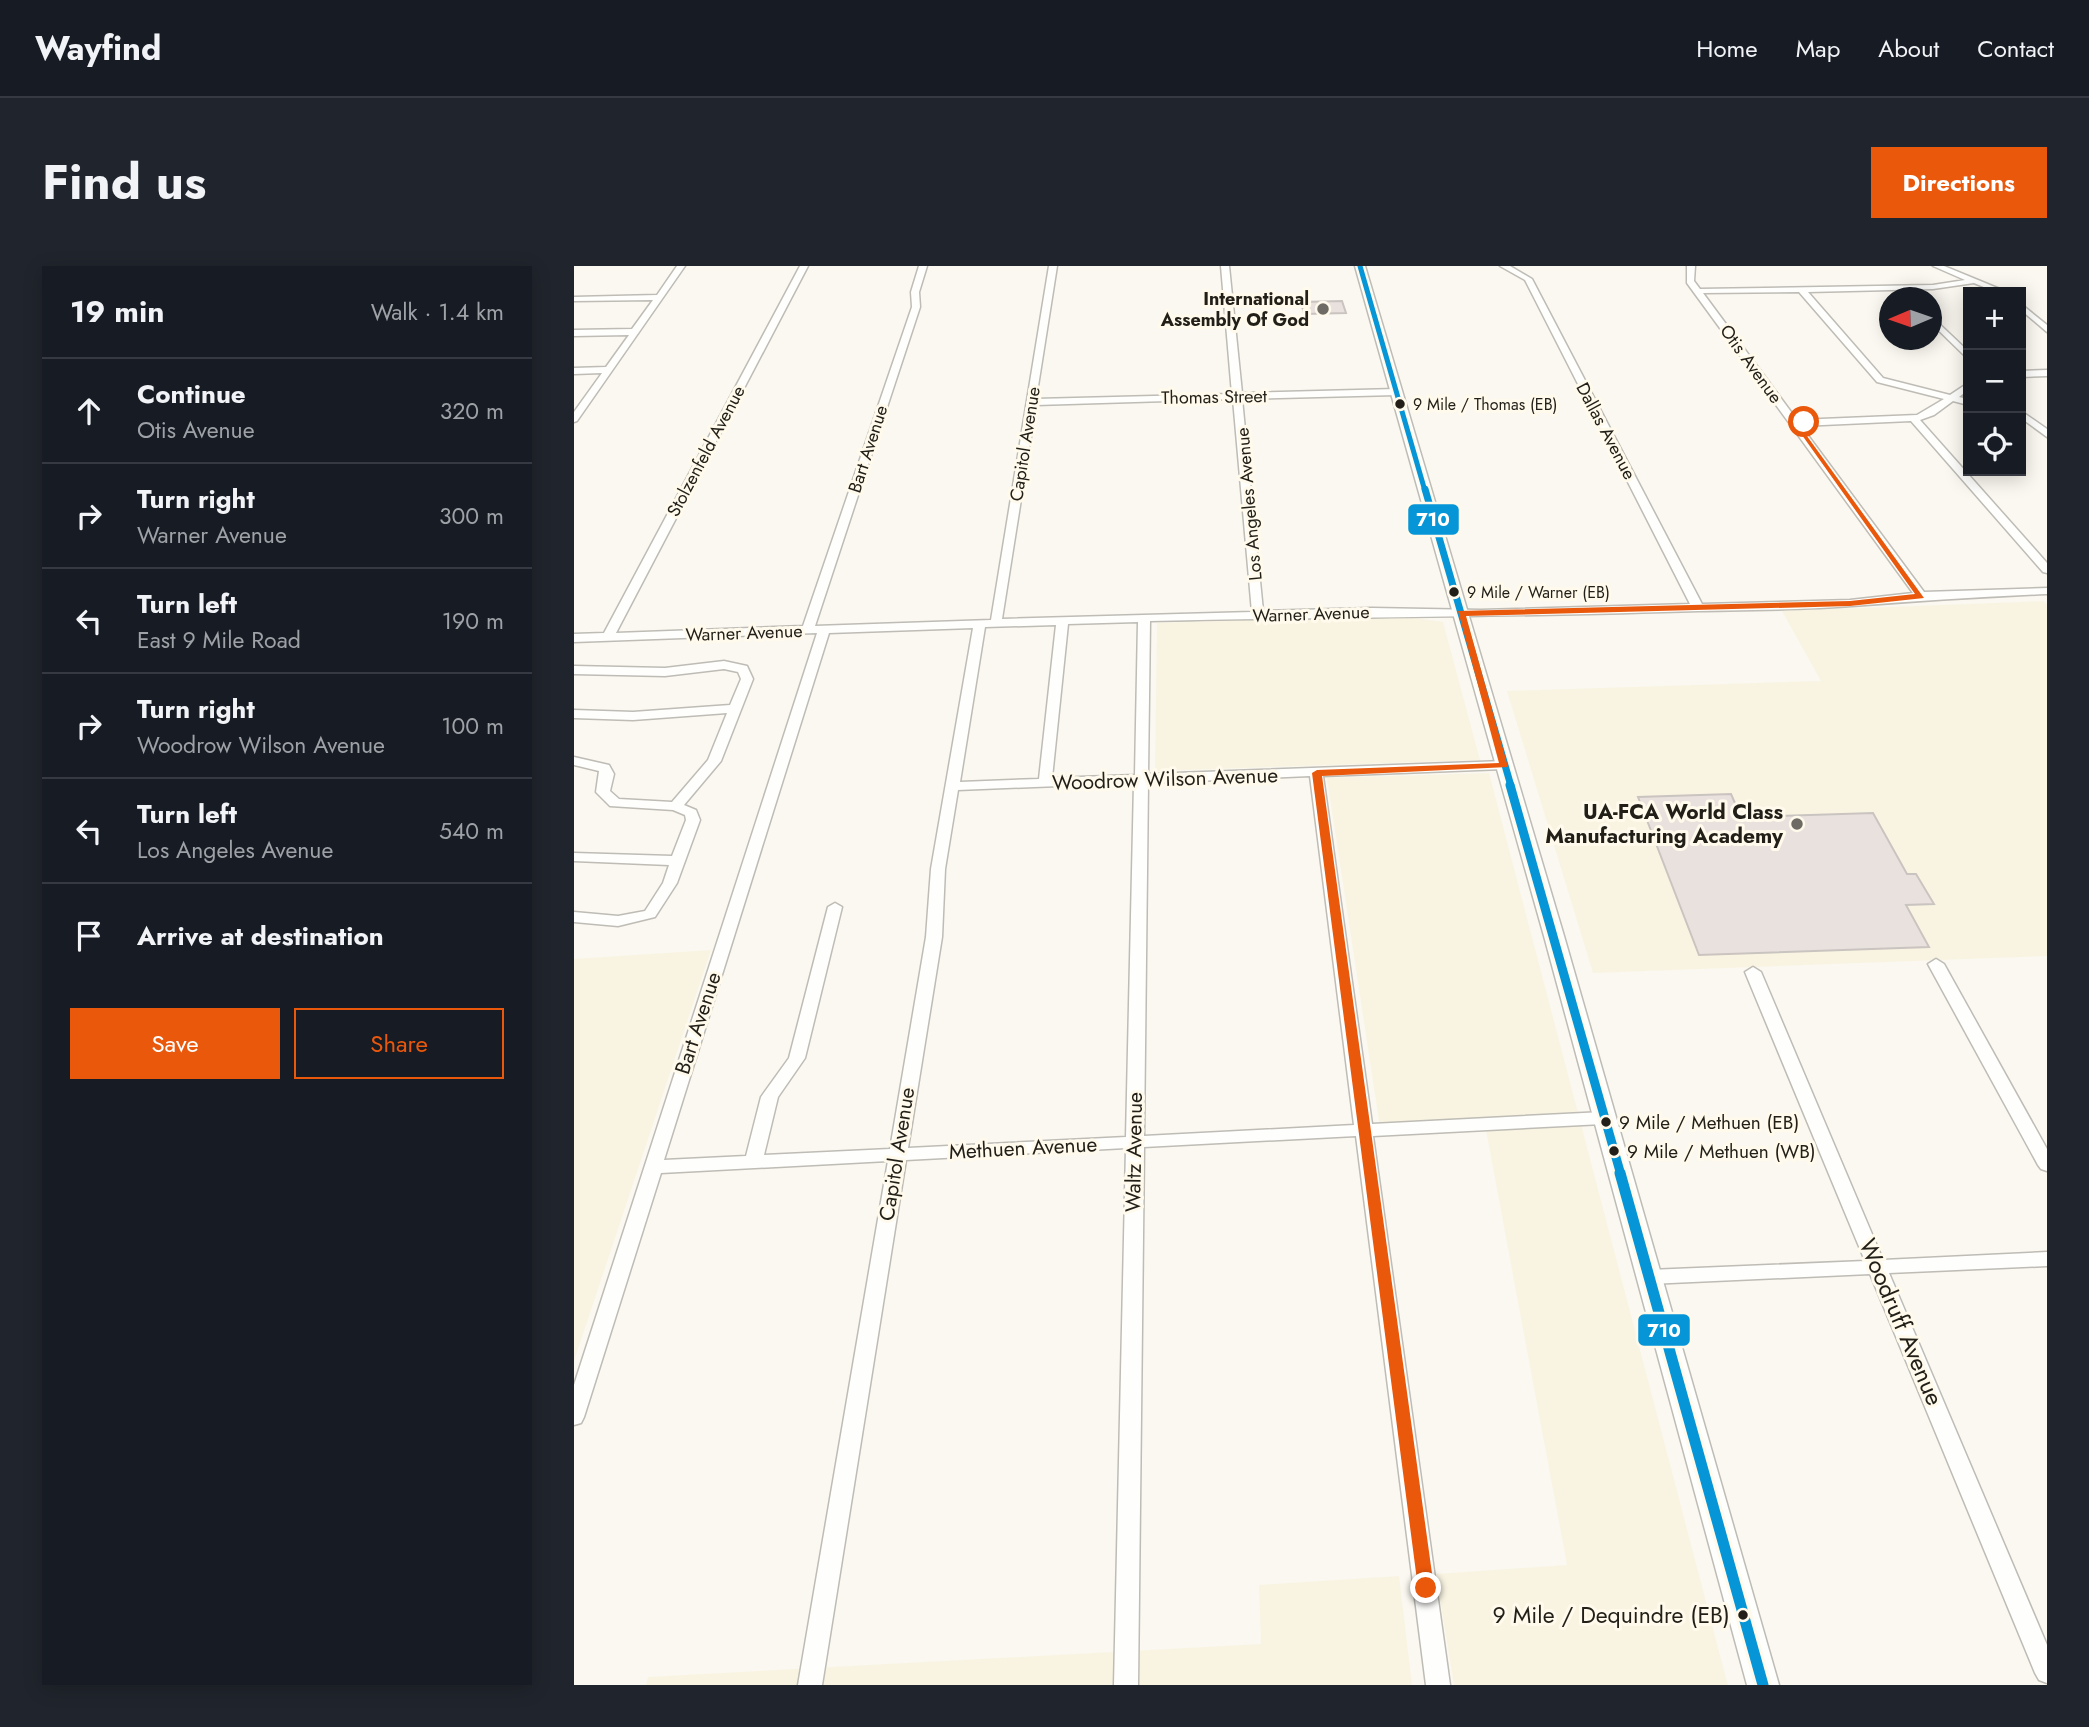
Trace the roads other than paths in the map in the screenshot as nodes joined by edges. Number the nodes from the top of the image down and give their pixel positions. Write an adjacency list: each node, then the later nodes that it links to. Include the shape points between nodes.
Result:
1 (681, 266): 16 (street)
2 (804, 266): 49 (street, Stolzenfeld Avenue)
3 (923, 266): 48 (street, Bart Avenue, via 915,292 916,307)
4 (1053, 266): 33 (street, Capitol Avenue)
5 (1225, 266): 30 (street, Los Angeles Avenue)
6 (1360, 266): 29 (main road)
7 (1504, 266): 42 (street, Dallas Avenue, via 1528,279)
8 (1691, 266): 15 (street, Otis Avenue, via 1689,278)
9 (1937, 266): 10 (street)
10 (1973, 281): 11 (street); 12 (street)
11 (1923, 287)
12 (1989, 287)
13 (1879, 288): 14 (street)
14 (1801, 289): 15 (street); 31 (street, via 1881,380)
15 (1697, 291): 37 (street, Otis Avenue)
16 (659, 298): 17 (street); 21 (street)
17 (574, 299)
18 (2026, 310): 19 (street)
19 (2047, 329)
20 (1942, 331): 23 (street)
21 (634, 332): 22 (street); 24 (street)
22 (574, 333)
23 (1963, 351)
24 (608, 370): 25 (street); 34 (street)
25 (574, 371)
26 (2047, 373): 27 (street)
27 (2026, 374)
28 (1963, 390): 31 (street)
29 (1396, 392): 30 (street, Thomas Street); 43 (main road)
30 (1240, 397): 33 (street, Thomas Street); 44 (street, Los Angeles Avenue)
31 (1951, 398): 32 (street); 36 (street)
32 (1963, 401)
33 (1032, 402): 47 (street, Capitol Avenue)
34 (575, 416)
35 (2026, 418): 38 (street)
36 (1914, 419): 37 (street); 39 (street)
37 (1794, 423): 41 (street, Otis Avenue)
38 (2047, 433)
39 (2047, 570)
40 (2047, 591): 41 (street, Warner Avenue)
41 (1921, 596): 42 (street, Warner Avenue)
42 (1698, 608): 43 (street, Warner Avenue)
43 (1461, 613): 44 (street, Warner Avenue); 55 (main road)
44 (1258, 616): 45 (street, Warner Avenue)
45 (1144, 618): 46 (street, Warner Avenue); 57 (street, Waltz Avenue)
46 (1062, 621): 47 (street, Warner Avenue); 58 (street)
47 (988, 623): 48 (street, Warner Avenue); 59 (street, Capitol Avenue)
48 (816, 630): 49 (street, Warner Avenue); 73 (street, Bart Avenue)
49 (608, 637): 50 (street, Warner Avenue)
50 (574, 638)
51 (574, 670): 52 (street, via 641,673 736,665 747,679)
52 (736, 708): 53 (street, via 633,716); 60 (street, via 714,761)
53 (574, 714)
54 (574, 761): 60 (street, via 604,768 603,792 615,803)
55 (1504, 765): 56 (street, Woodrow Wilson Avenue); 67 (main road)
56 (1317, 773): 57 (street, Woodrow Wilson Avenue); 68 (street)
57 (1141, 779): 58 (street, Woodrow Wilson Avenue); 69 (street, Waltz Avenue)
58 (1045, 783): 59 (street, Woodrow Wilson Avenue)
59 (953, 786): 70 (street, Capitol Avenue, via 937,869 934,937)
60 (676, 806): 62 (street, via 691,813 692,820)
61 (574, 857): 62 (street)
62 (678, 861): 64 (street, via 650,914 618,921)
63 (835, 907): 71 (street, via 797,1058 770,1097)
64 (574, 917)
65 (1936, 964): 72 (street)
66 (1753, 972): 75 (street, Woodruff Avenue)
67 (1603, 1118): 68 (street, Methuen Avenue); 76 (main road)
68 (1364, 1130): 69 (street, Methuen Avenue); 81 (street)
69 (1134, 1142): 70 (street, Methuen Avenue); 80 (street, Waltz Avenue)
70 (897, 1154): 71 (street, Methuen Avenue); 79 (street, Capitol Avenue)
71 (753, 1162): 73 (street, Methuen Avenue)
72 (2047, 1165)
73 (653, 1167): 77 (street, Bart Avenue)
74 (2047, 1259): 75 (street)
75 (1879, 1269): 76 (street); 78 (street, Woodruff Avenue)
76 (1649, 1277): 82 (main road)
77 (574, 1417)
78 (2047, 1673)
79 (810, 1685)
80 (1126, 1685)
81 (1438, 1685)
82 (1763, 1685)

